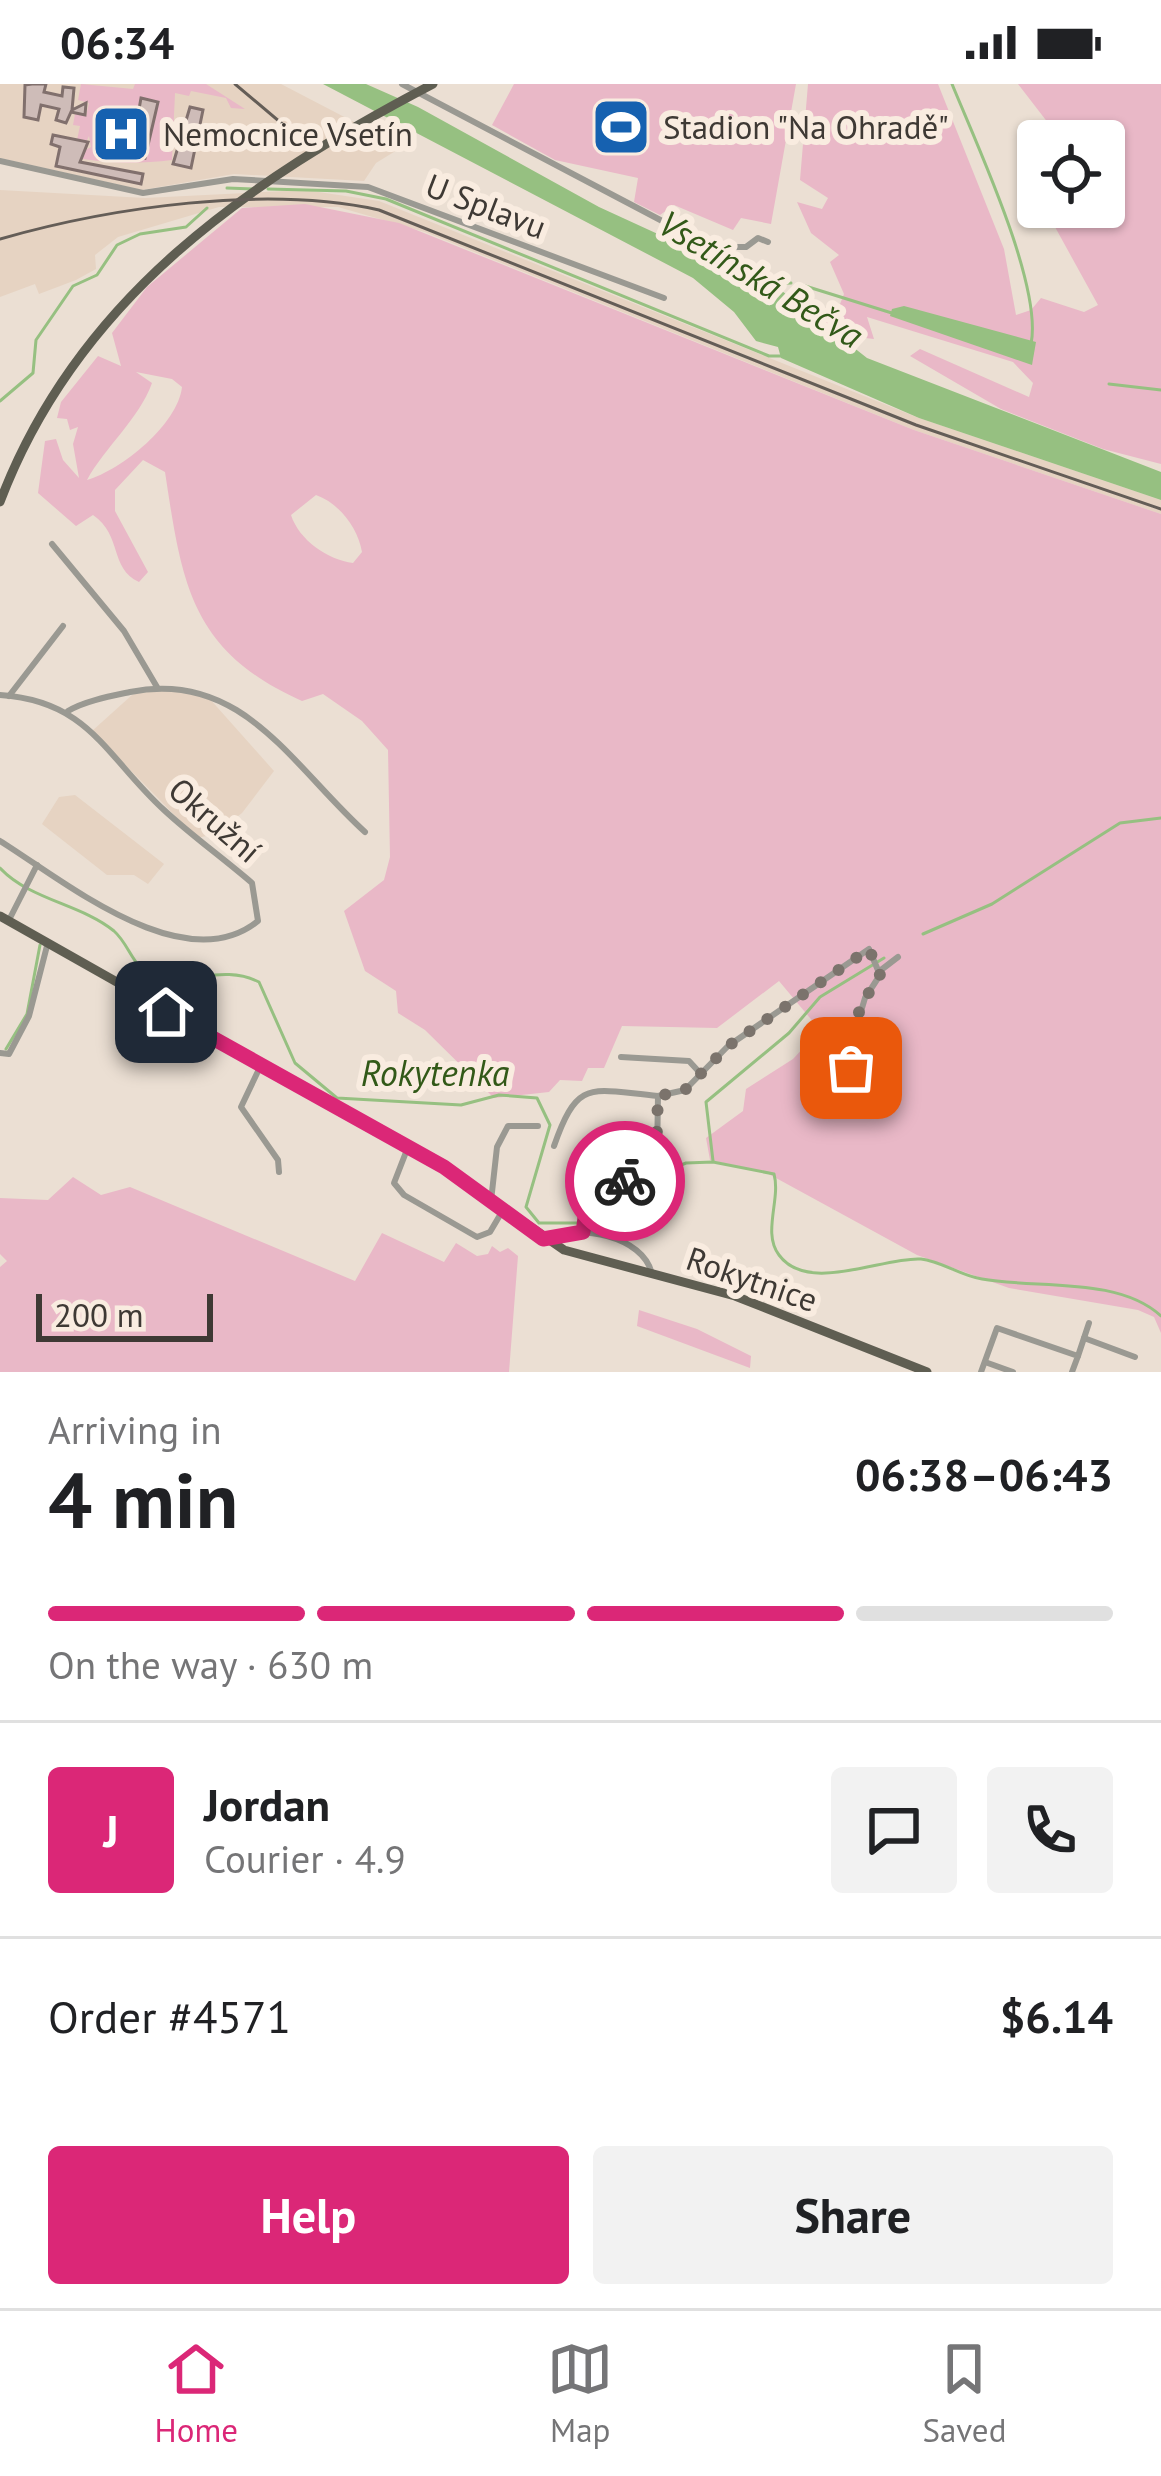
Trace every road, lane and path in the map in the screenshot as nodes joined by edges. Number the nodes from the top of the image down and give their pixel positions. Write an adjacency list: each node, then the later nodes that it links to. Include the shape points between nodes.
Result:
1 (402, 84): 4 (street, via 666,223 728,247)
2 (434, 84): 6 (main road, via 288,166 129,293 36,422)
3 (0, 161): 5 (street, U Splavu, via 143,193 233,179 368,187)
4 (768, 242)
5 (664, 298)
6 (0, 502)
7 (52, 544): 9 (street, via 124,631)
8 (63, 626): 10 (street)
9 (157, 687): 11 (street); 12 (street, via 213,695 259,723)
10 (4, 696): 11 (street)
11 (68, 711): 14 (street, Okružní, via 252,883 258,921 220,938 153,932)
12 (365, 832)
13 (0, 841): 14 (street, Okružní)
14 (38, 864): 15 (street)
15 (4, 918): 16 (main road, Rokytnice)
16 (49, 942): 19 (street, via 29,1016 9,1054); 22 (main road, Rokytnice)
17 (898, 958): 18 (street)
18 (880, 970): 21 (street, via 848,1055 859,1074); 23 (street, via 869,949)
19 (0, 1053)
20 (621, 1057): 23 (street, via 689,1061)
21 (886, 1065)
22 (260, 1067): 29 (main road, Rokytnice); 30 (street, via 241,1107)
23 (700, 1074): 24 (street, via 685,1090)
24 (658, 1096): 28 (street, via 577,1096); 33 (street, via 656,1158)
25 (499, 1120): 26 (street)
26 (508, 1126): 27 (street); 31 (street, via 496,1148)
27 (538, 1126)
28 (554, 1146)
29 (408, 1148): 31 (main road, Rokytnice); 32 (street, via 394,1183 404,1196 477,1237)
30 (279, 1172)
31 (491, 1201): 32 (main road, Rokytnice)
32 (503, 1210): 34 (main road, Rokytnice)
33 (583, 1225): 34 (street); 35 (street, via 647,1261)
34 (543, 1239): 35 (main road, Rokytnice)
35 (652, 1275): 41 (main road, Rokytnice, via 731,1295)
36 (1089, 1323): 37 (street)
37 (1084, 1338): 38 (street); 39 (street)
38 (1078, 1356): 40 (street, via 997,1328); 44 (street)
39 (1135, 1357)
40 (985, 1362): 42 (street); 43 (street)
41 (927, 1372)
42 (981, 1372)
43 (1013, 1372)
44 (1072, 1372)

